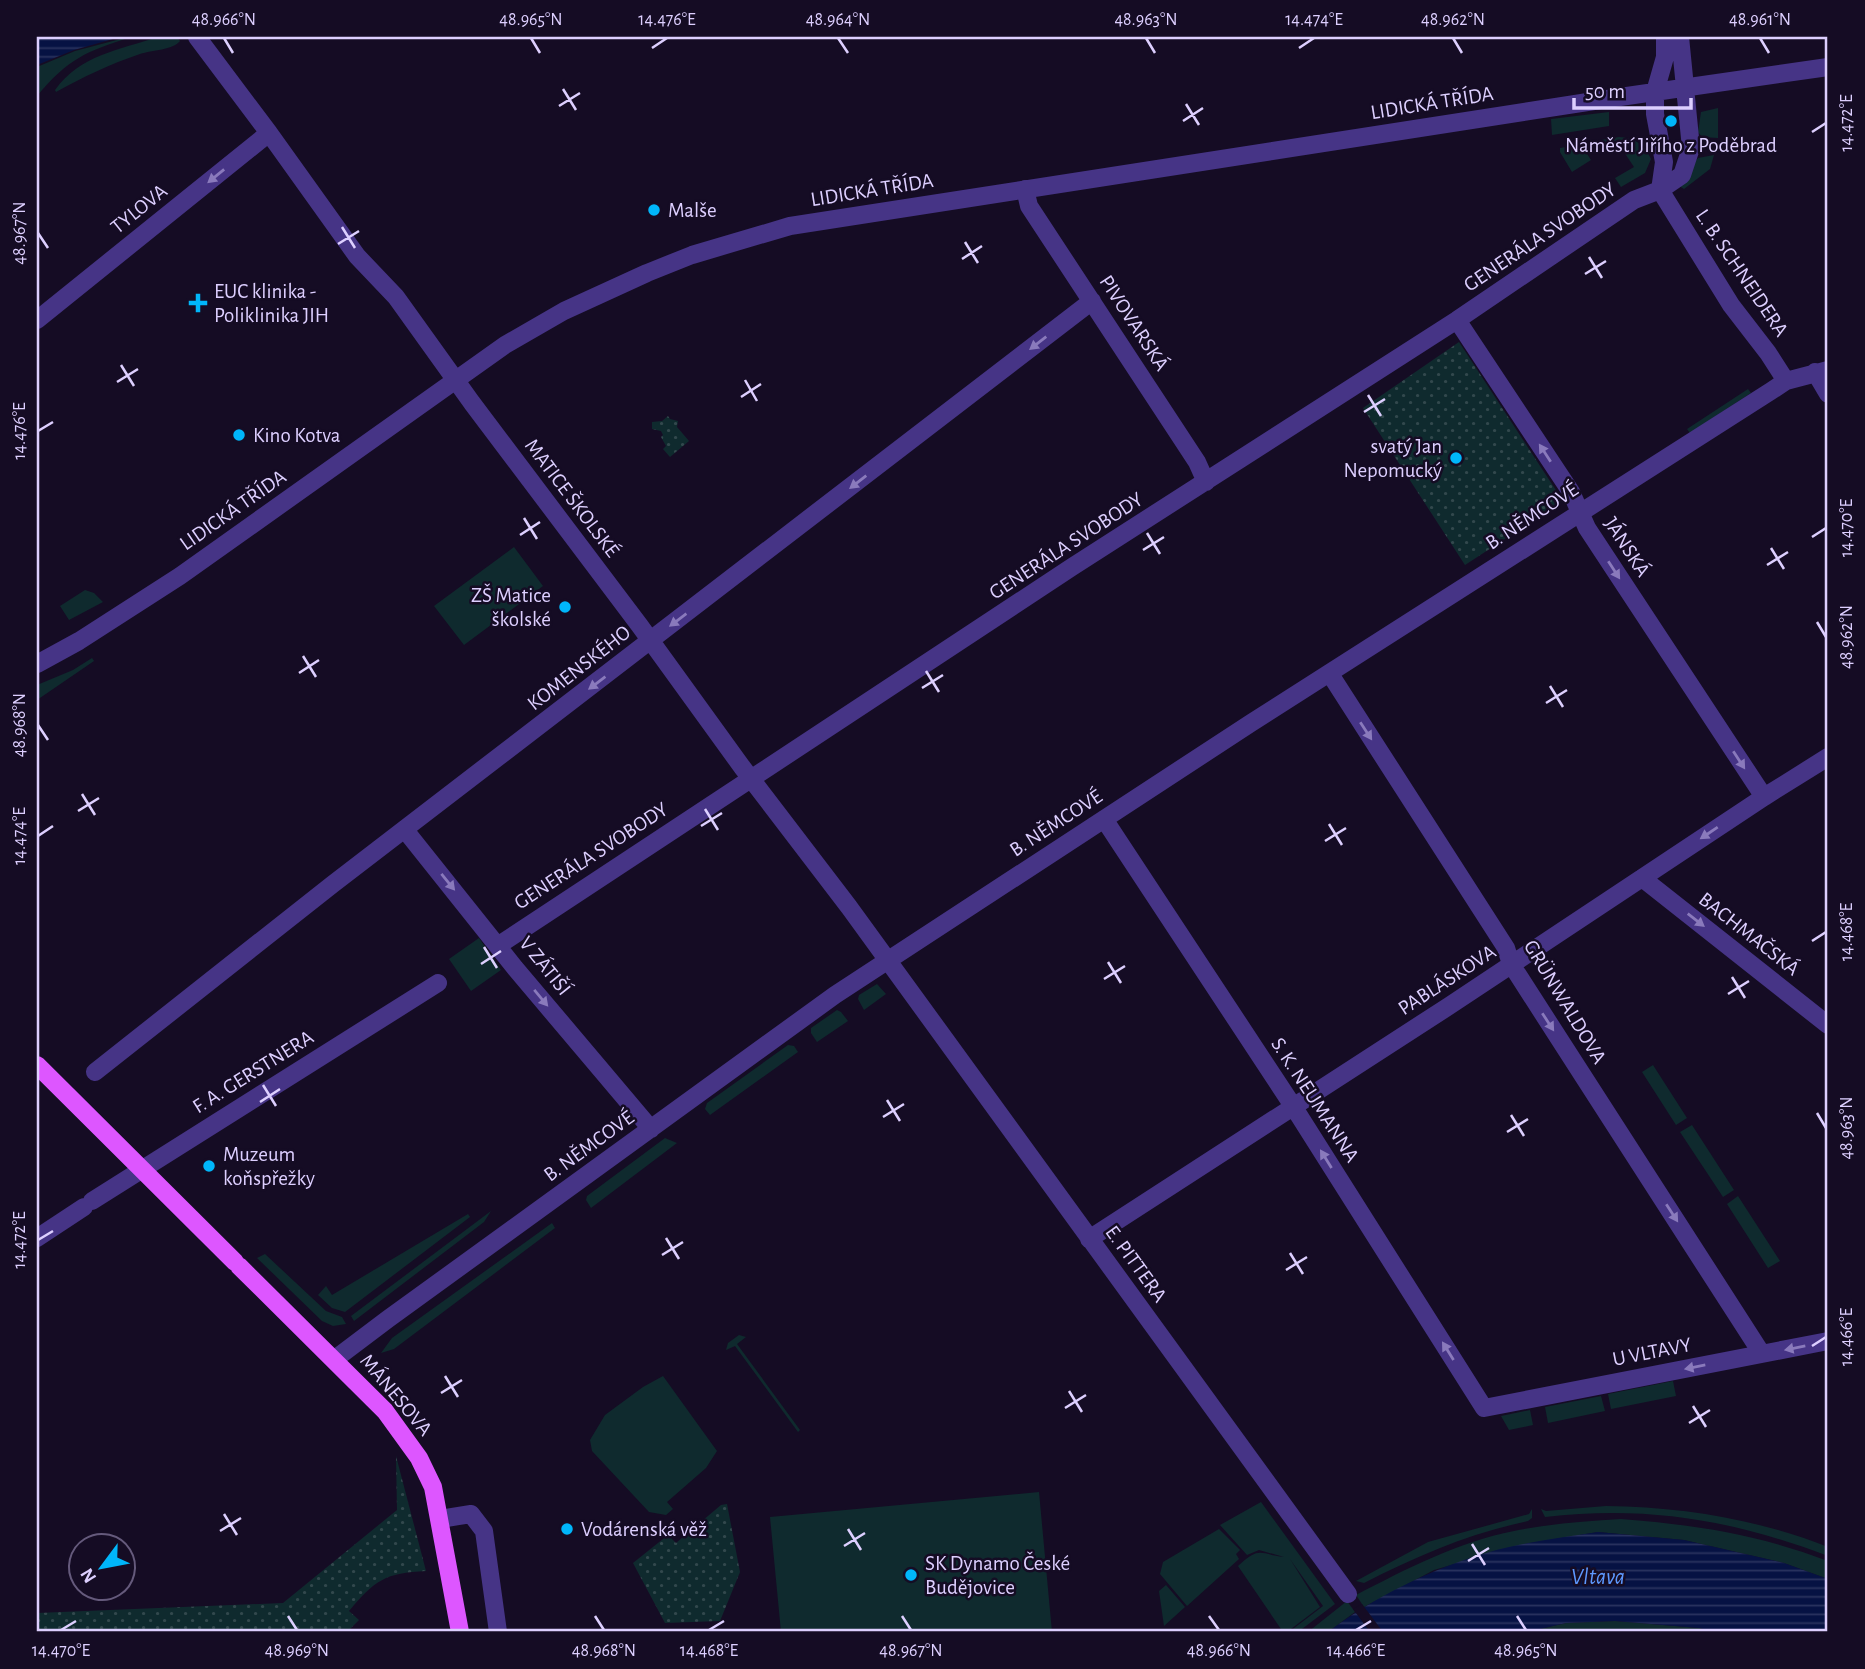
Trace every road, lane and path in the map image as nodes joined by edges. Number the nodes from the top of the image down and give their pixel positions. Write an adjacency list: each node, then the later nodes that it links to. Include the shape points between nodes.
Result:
1 (197, 37): 7 (street, MATICE ŠKOLSKÉ)
2 (1665, 37): 6 (street, via 1665,57)
3 (1681, 37): 5 (street, GENERÁLA SVOBODY)
4 (1828, 67): 5 (street, LIDICKÁ TŘÍDA)
5 (1684, 89): 6 (street, LIDICKÁ TŘÍDA); 9 (street, GENERÁLA SVOBODY, via 1691,148 1682,175)
6 (1655, 92): 8 (street, LIDICKÁ TŘÍDA); 9 (street, via 1664,162)
7 (269, 133): 11 (street, TYLOVA, one-way to 11); 14 (street, MATICE ŠKOLSKÉ, via 357,256 396,297)
8 (1025, 189): 10 (street, PIVOVARSKÁ, via 1029,206); 14 (street, LIDICKÁ TŘÍDA, via 790,226 692,255 564,312)
9 (1660, 190): 12 (street, GENERÁLA SVOBODY, via 1634,201); 15 (street, L. B. SCHNEIDERA, via 1731,305)
10 (1092, 301): 17 (street, PIVOVARSKÁ, via 1197,461); 19 (street, KOMENSKÉHO, one-way to 19)
11 (37, 320)
12 (1457, 320): 17 (street, GENERÁLA SVOBODY); 18 (street, JÁNSKÁ, one-way to 12, via 1571,492)
13 (1822, 371): 15 (street, B. NĚMCOVÉ); 16 (street)
14 (455, 380): 19 (street, MATICE ŠKOLSKÉ); 20 (street, LIDICKÁ TŘÍDA, via 152,595)
15 (1786, 381): 18 (street, B. NĚMCOVÉ)
16 (1828, 394)
17 (1206, 482): 23 (street, GENERÁLA SVOBODY)
18 (1579, 512): 21 (street, B. NĚMCOVÉ); 24 (street, JÁNSKÁ, one-way to 24)
19 (651, 641): 23 (street, MATICE ŠKOLSKÉ); 26 (street, KOMENSKÉHO, one-way to 26)
20 (37, 664)
21 (1330, 674): 25 (street, B. NĚMCOVÉ); 30 (street, GRÜNWALDOVA, one-way to 30, via 1506,948)
22 (1828, 757): 24 (street, PABLÁSKOVA)
23 (752, 779): 28 (street, GENERÁLA SVOBODY); 29 (street, MATICE ŠKOLSKÉ)
24 (1764, 797): 27 (street, PABLÁSKOVA, one-way to 27)
25 (1104, 819): 29 (street, B. NĚMCOVÉ); 35 (street, S. K. NEUMANNA)
26 (405, 830): 28 (street, V ZÁTIŠÍ, one-way to 28); 34 (street, KOMENSKÉHO)
27 (1642, 878): 30 (street, PABLÁSKOVA); 32 (street, BACHMAČSKÁ, one-way to 32)
28 (499, 945): 36 (street, V ZÁTIŠÍ, one-way to 36)
29 (888, 959): 36 (street, B. NĚMCOVÉ); 39 (street, E. PITTERA)
30 (1511, 964): 35 (street, PABLÁSKOVA); 41 (street, GRÜNWALDOVA, one-way to 41)
31 (438, 983): 37 (street, F. A. GERSTNERA)
32 (1828, 1025)
33 (37, 1065): 37 (main road, MÁNESOVA)
34 (95, 1072)
35 (1293, 1106): 39 (street, PABLÁSKOVA); 43 (street, S. K. NEUMANNA, one-way to 35)
36 (651, 1129): 42 (street, B. NĚMCOVÉ)
37 (140, 1170): 38 (street, F. A. GERSTNERA); 42 (main road, MÁNESOVA)
38 (37, 1238)
39 (1089, 1239): 45 (street, E. PITTERA)
40 (1828, 1342): 41 (street, U VLTAVY, one-way to 41)
41 (1762, 1354): 43 (street, U VLTAVY, one-way to 43)
42 (335, 1359): 44 (main road, MÁNESOVA, via 385,1411 419,1458)
43 (1485, 1408)
44 (440, 1519): 46 (main road, MÁNESOVA); 47 (street, via 471,1514 484,1531)
45 (1348, 1594)
46 (460, 1632)
47 (498, 1632)

